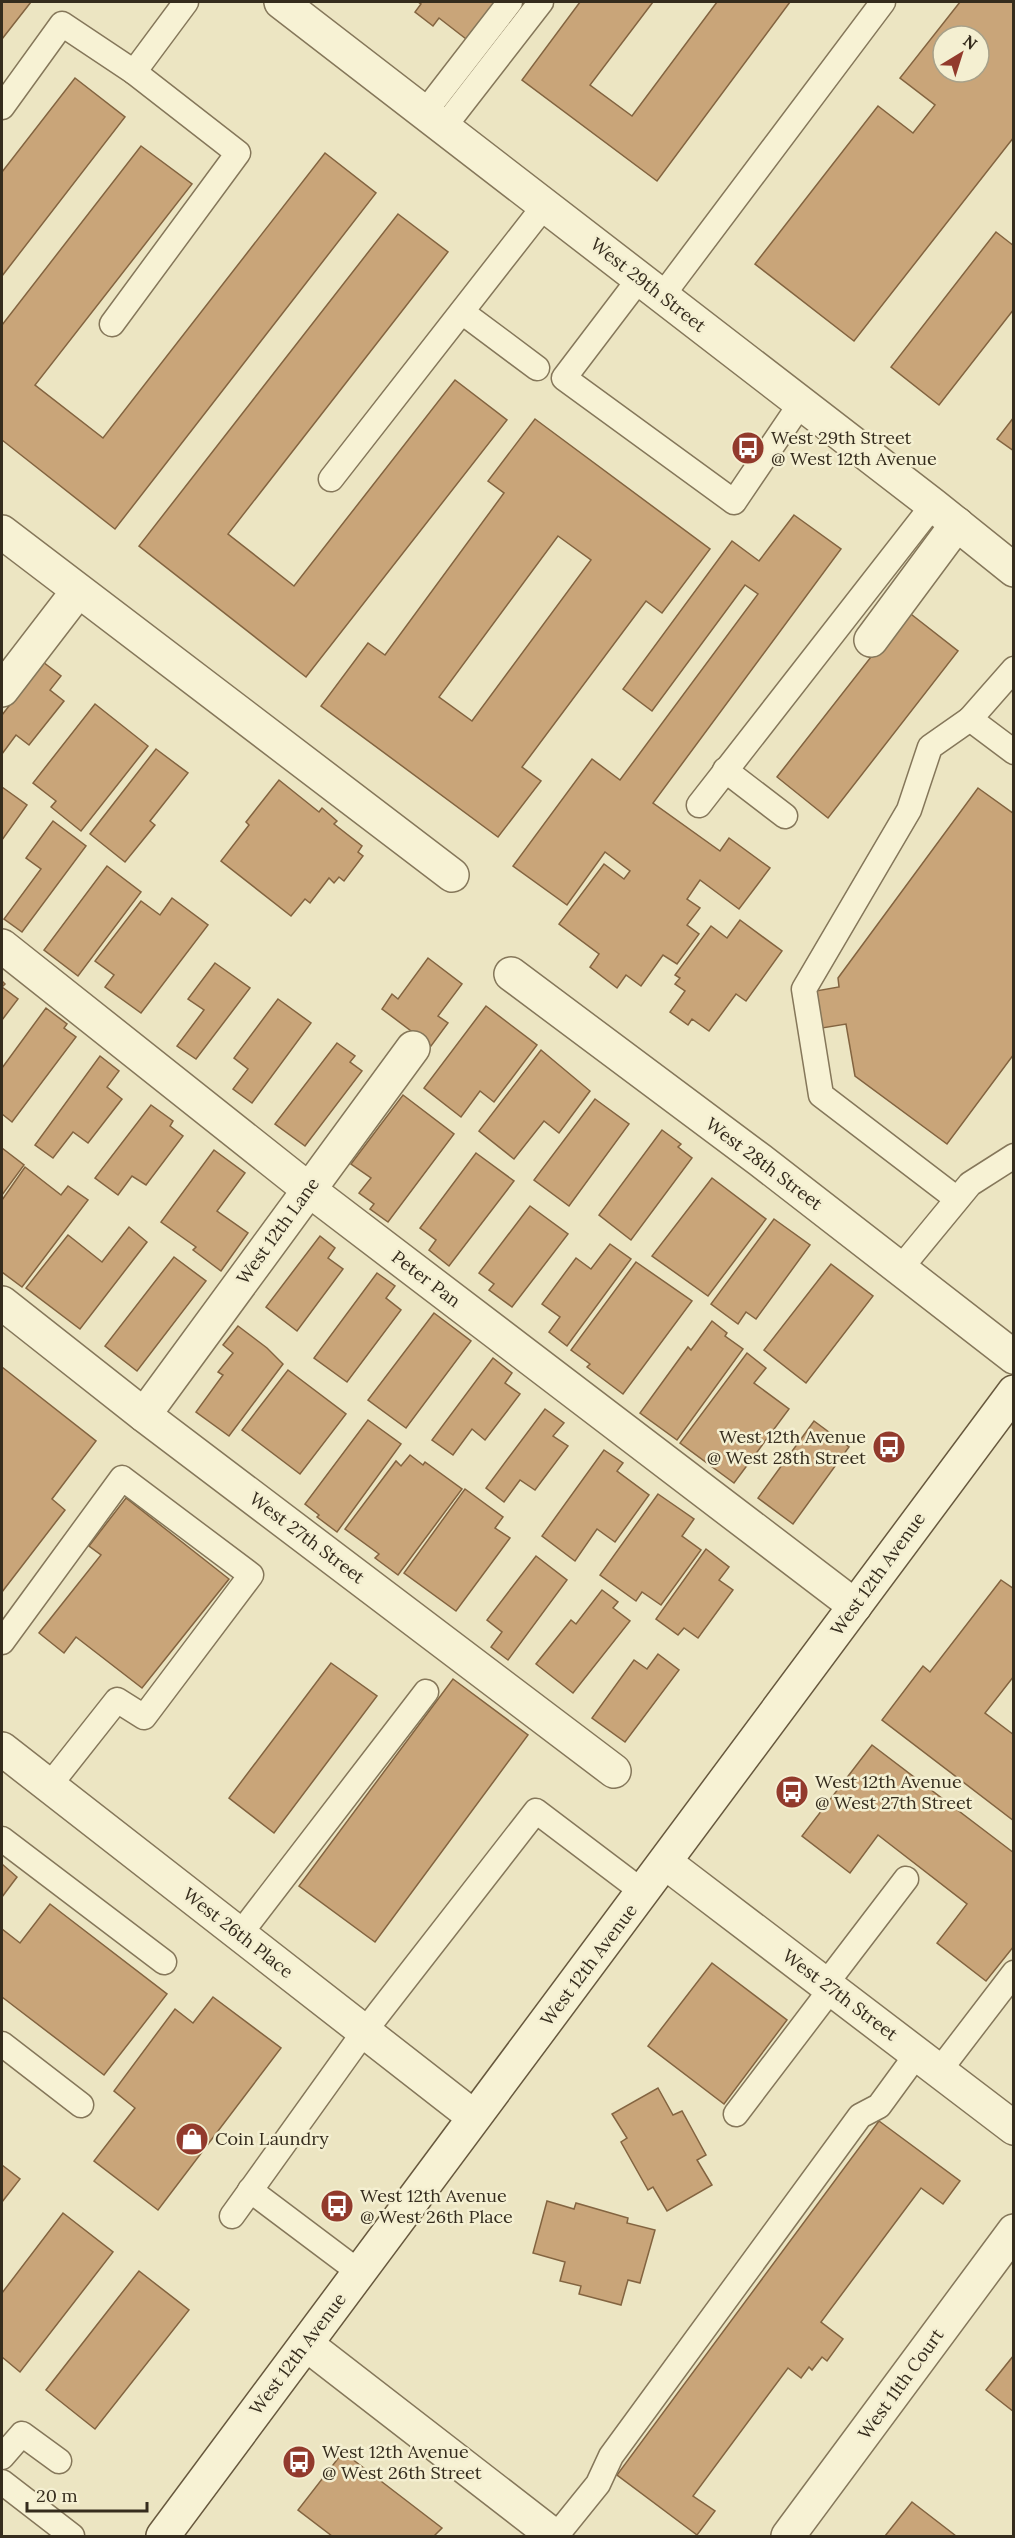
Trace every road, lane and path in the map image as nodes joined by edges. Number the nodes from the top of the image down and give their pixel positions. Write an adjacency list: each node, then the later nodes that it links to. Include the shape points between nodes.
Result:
1 (186, 2): 6 (lane)
2 (281, 2): 8 (street, West 29th Street)
3 (510, 2): 8 (lane)
4 (541, 2): 8 (lane)
5 (884, 2): 10 (lane)
6 (134, 72): 7 (lane, via 62,24); 12 (lane, via 238,153)
7 (2, 107)
8 (435, 119): 9 (street, West 29th Street)
9 (545, 205): 10 (street, West 29th Street); 11 (lane)
10 (651, 287): 14 (street, West 29th Street); 14 (lane, via 564,378 734,502)
11 (462, 312): 13 (lane); 15 (lane)
12 (112, 324)
13 (537, 368)
14 (801, 403): 16 (street, West 29th Street)
15 (331, 479)
16 (945, 514): 18 (street, West 29th Street); 20 (street); 25 (lane)
17 (2, 532): 19 (street)
18 (1014, 570)
19 (78, 591): 22 (street); 28 (street)
20 (871, 640)
21 (1014, 669): 23 (lane)
22 (2, 690)
23 (970, 719): 24 (lane); 34 (lane, via 930,747 909,810 804,989 821,1095)
24 (1014, 752)
25 (725, 770): 26 (lane); 27 (lane)
26 (699, 805)
27 (785, 816)
28 (452, 875)
29 (2, 946): 33 (street, Peter Pan)
30 (511, 974): 35 (street, West 28th Street)
31 (413, 1048): 33 (street, West 12th Lane)
32 (1014, 1156): 34 (lane, via 970,1184)
33 (308, 1190): 39 (street, West 12th Lane); 40 (street, Peter Pan)
34 (957, 1199): 35 (lane)
35 (900, 1269): 37 (street, West 28th Street)
36 (2, 1303): 39 (street, West 27th Street)
37 (1014, 1357)
38 (1014, 1392): 40 (street, West 12th Avenue)
39 (144, 1415): 44 (street, West 27th Street)
40 (855, 1606): 47 (street, West 12th Avenue)
41 (2, 1642): 45 (lane, via 122,1478 251,1575 144,1717 117,1700)
42 (426, 1692): 50 (lane)
43 (2, 1749): 45 (street, West 26th Place)
44 (614, 1771)
45 (49, 1786): 50 (street, West 26th Place)
46 (2, 1839): 51 (lane)
47 (666, 1863): 49 (street, West 12th Avenue); 53 (street, West 27th Street)
48 (906, 1879): 53 (lane)
49 (644, 1892): 54 (lane, via 536,1811); 59 (street, West 12th Avenue)
50 (240, 1934): 54 (street, West 26th Place)
51 (164, 1962)
52 (1014, 1973): 56 (lane)
53 (828, 1987): 56 (street, West 27th Street); 58 (lane)
54 (364, 2032): 59 (street, West 26th Place); 61 (lane)
55 (2, 2044): 57 (lane)
56 (928, 2063): 60 (street, West 27th Street); 71 (lane, via 879,2106 860,2116 611,2456 598,2484)
57 (81, 2105)
58 (736, 2114)
59 (474, 2117): 64 (street, West 12th Avenue)
60 (1014, 2128)
61 (250, 2190): 62 (lane); 64 (lane)
62 (232, 2216)
63 (1014, 2231): 72 (street, West 11th Court)
64 (359, 2272): 65 (street, West 12th Avenue)
65 (306, 2344): 70 (street, West 12th Avenue); 71 (street)
66 (2, 2457): 67 (lane, via 22,2434)
67 (59, 2461)
68 (2, 2482): 69 (lane)
69 (72, 2536)
70 (163, 2536)
71 (555, 2536)
72 (788, 2536)

